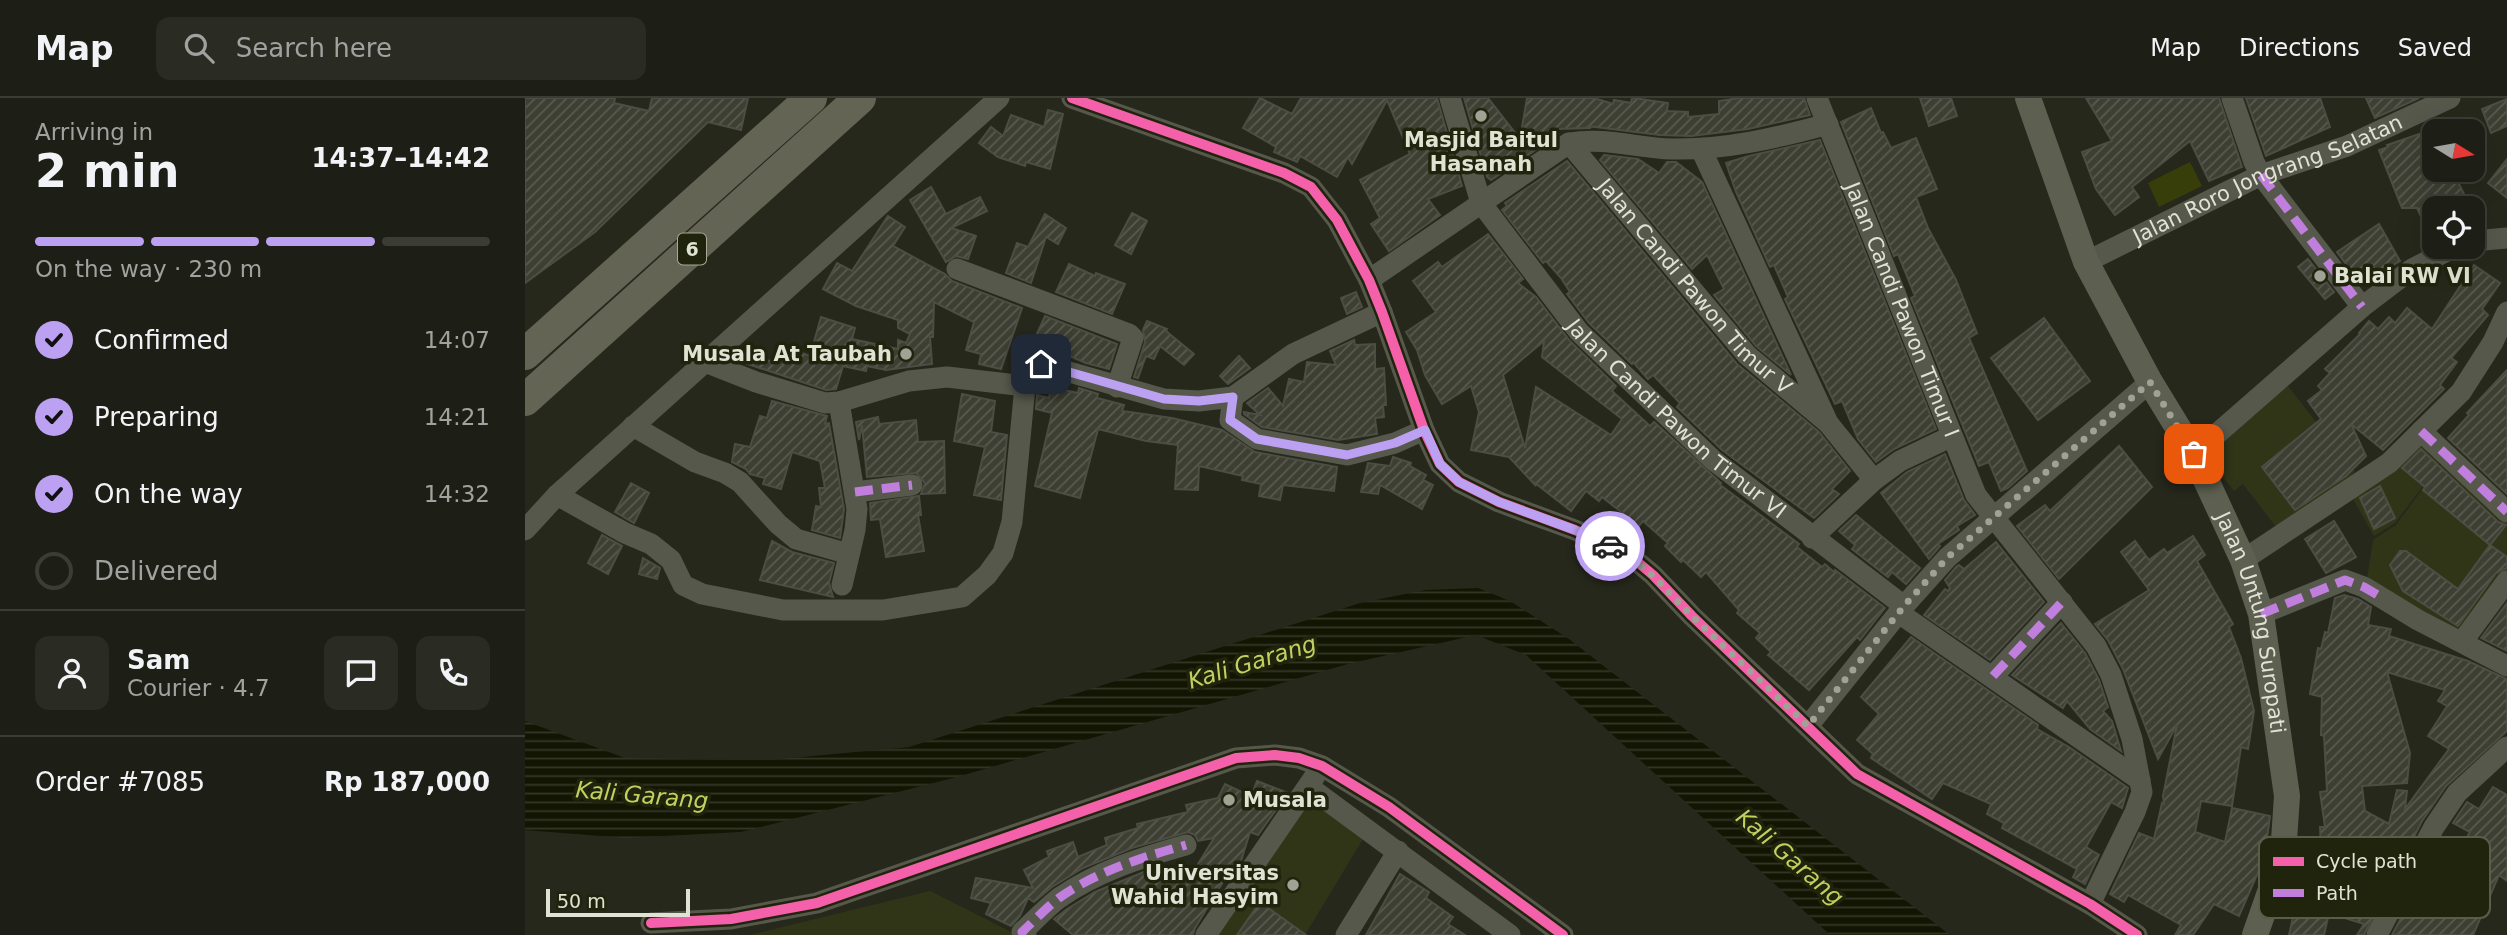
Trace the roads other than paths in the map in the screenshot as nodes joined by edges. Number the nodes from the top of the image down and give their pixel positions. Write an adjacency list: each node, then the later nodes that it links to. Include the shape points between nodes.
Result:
1 (811, 98): 24 (highway, 6)
2 (860, 98): 30 (highway, 6)
3 (999, 98): 25 (street)
4 (1072, 98): 20 (street, via 1284,173 1311,187 1337,220)
5 (1450, 98): 14 (street)
6 (1817, 98): 10 (street, Jalan Candi Pawon Timur I)
7 (2028, 98): 18 (main road, Jalan Untung Suropati)
8 (2232, 98): 13 (street)
9 (2450, 98): 13 (street, Jalan Roro Jongrang Selatan, via 2347,146)
10 (1828, 124): 12 (street); 36 (street, Jalan Candi Pawon Timur I)
11 (1569, 143): 12 (street, via 1593,139); 14 (street); 32 (street, Jalan Candi Pawon Timur V, via 1747,355)
12 (1702, 149): 32 (street)
13 (2261, 175): 18 (street, Jalan Roro Jongrang Selatan); 21 (street)
14 (1481, 203): 20 (street); 45 (street, Jalan Candi Pawon Timur VI, via 1579,332 1713,460)
15 (2507, 238): 16 (street)
16 (2485, 240)
17 (2430, 259): 21 (street)
18 (2086, 262): 26 (main road, Jalan Untung Suropati)
19 (957, 269): 28 (street, via 1129,334 1133,338)
20 (1369, 280): 22 (street)
21 (2362, 307): 37 (street)
22 (1383, 312): 29 (street, via 1293,354); 34 (street)
23 (2507, 312): 35 (street, via 2461,392)
24 (525, 354)
25 (705, 362): 31 (street, via 825,403); 33 (street)
26 (2150, 382): 37 (main road, Jalan Untung Suropati); 43 (street)
27 (1025, 386): 28 (street, via 1041,364); 31 (street, via 947,377 909,381); 41 (street, via 1012,522 1003,553 962,597 883,610 783,610 702,594 683,585 671,560 651,544)
28 (1117, 387): 29 (street, via 1164,399)
29 (1233, 397): 34 (street, via 1230,420 1257,439 1347,455)
30 (525, 400)
31 (839, 402): 40 (street)
32 (1828, 423): 38 (street)
33 (633, 426): 41 (street); 46 (street, via 740,482 796,538)
34 (1425, 430): 56 (street, via 1440,464 1459,482 1628,554)
35 (2421, 431): 42 (street); 47 (street, via 2389,463)
36 (1951, 436): 38 (street, via 1900,461); 43 (street, Jalan Candi Pawon Timur I, via 1976,495)
37 (2194, 454): 47 (main road, Jalan Untung Suropati)
38 (1874, 480): 45 (street)
39 (912, 485): 40 (street)
40 (855, 492): 46 (street, via 856,519)
41 (557, 495): 44 (street)
42 (2507, 512)
43 (1994, 517): 50 (street, Jalan Candi Pawon Timur I); 51 (street, via 1947,558)
44 (525, 530)
45 (1812, 538): 51 (street, Jalan Candi Pawon Timur VI)
46 (849, 554): 49 (street)
47 (2243, 560): 52 (main road, Jalan Untung Suropati)
48 (2507, 582): 53 (street)
49 (842, 586)
50 (2062, 602): 55 (street); 59 (street, Jalan Candi Pawon Timur I, via 2096,646 2111,675)
51 (1901, 609): 55 (street, Jalan Candi Pawon Timur VI); 56 (street)
52 (2261, 614): 53 (street, via 2344,580); 61 (main road, Jalan Untung Suropati, via 2287,796)
53 (2462, 642): 54 (street)
54 (2507, 666)
55 (1993, 676): 59 (street, Jalan Candi Pawon Timur VI)
56 (1808, 726): 65 (street, via 1857,774)
57 (2507, 747): 62 (street, via 2457,793)
58 (1322, 765): 60 (street); 68 (street, via 1275,755 1236,758 817,903 731,919); 73 (street, via 1389,807)
59 (2140, 780): 65 (street, via 2142,792 2134,812)
60 (1309, 787): 64 (street); 70 (street)
61 (2285, 837)
62 (2429, 837)
63 (1186, 845): 69 (street, via 1101,873 1057,900 1022,932)
64 (1398, 852): 71 (street); 72 (street)
65 (2090, 904): 74 (street)
66 (2261, 918): 75 (main road, Jalan Untung Suropati)
67 (2386, 918): 76 (street)
68 (651, 923)
69 (1027, 935)
70 (1206, 935)
71 (1346, 935)
72 (1510, 935)
73 (1563, 935)
74 (2137, 935)
75 (2255, 935)
76 (2377, 935)

